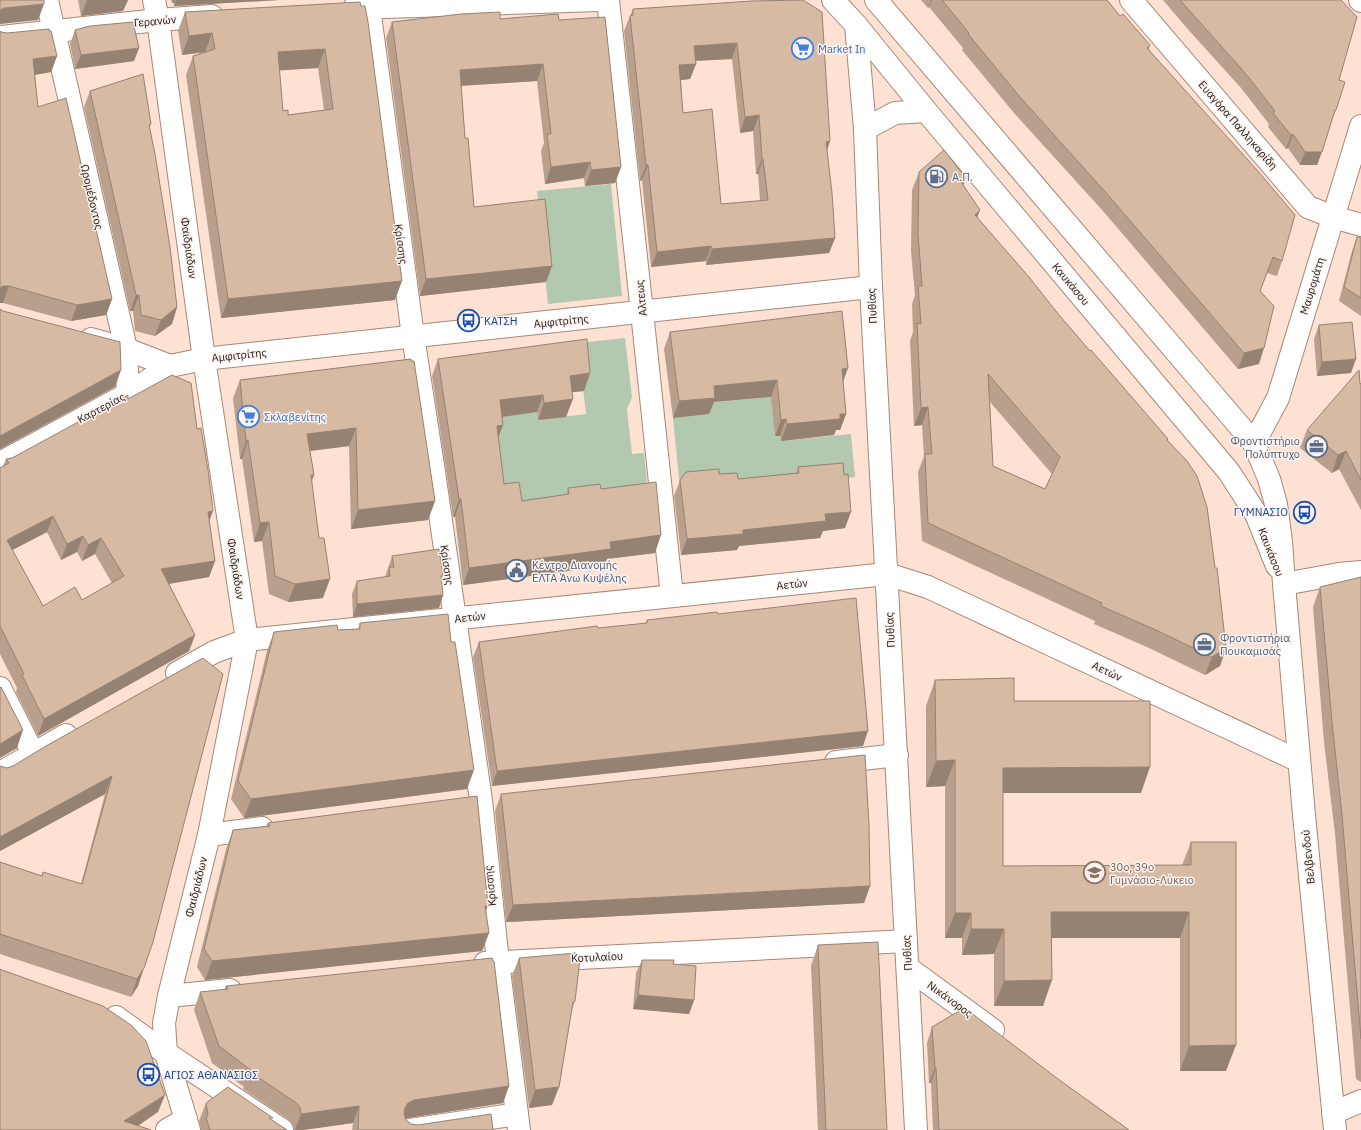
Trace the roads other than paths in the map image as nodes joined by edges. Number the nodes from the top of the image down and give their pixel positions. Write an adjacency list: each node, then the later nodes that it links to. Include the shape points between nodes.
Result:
1 (47, 0): 12 (street, Ωρομέδοντος)
2 (599, 0): 7 (street)
3 (608, 0): 20 (street, Αλτεως)
4 (833, 0): 11 (street, Καυκάσου)
5 (876, 0): 27 (street, Καυκάσου)
6 (1131, 0): 17 (street, Ευαγόρα Παλληκαρίδη, via 1308,207)
7 (368, 3): 8 (street); 22 (street, Κρίσσης)
8 (338, 9)
9 (156, 10): 10 (street, Γερανών); 12 (street, Γερανών); 24 (street, Φαιδριάδων)
10 (228, 15)
11 (856, 25): 14 (street, Καυκάσου); 16 (street, Πυθίας)
12 (55, 31): 13 (street, Γερανών); 23 (street, Ωρομέδοντος)
13 (0, 37)
14 (926, 111): 16 (street, via 895,113); 31 (street, Καυκάσου, via 1229,472 1256,514)
15 (1361, 126): 17 (street, Μαυρομάτη)
16 (865, 129): 19 (street, Πυθίας)
17 (1333, 217): 18 (street, Ευαγόρα Παλληκαρίδη); 27 (street, Μαυρομάτη, via 1278,398)
18 (1361, 225)
19 (871, 287): 20 (street, Αμφιτρίτης); 30 (street, Πυθίας)
20 (642, 312): 22 (street, Αμφιτρίτης); 32 (street, Αλτεως)
21 (74, 335): 23 (street)
22 (413, 336): 24 (street, Αμφιτρίτης); 33 (street, Κρίσσης)
23 (126, 349): 25 (street); 26 (street, Ωρομέδοντος)
24 (204, 359): 25 (street, Καρτερίας); 34 (street, Φαιδριάδων)
25 (170, 366): 26 (street, Καρτερίας)
26 (128, 394): 28 (street, Καρτερίας)
27 (1254, 443): 31 (street, Καυκάσου, via 1276,504)
28 (0, 463)
29 (1361, 572): 31 (street, Καυκάσου)
30 (887, 574): 32 (street, Αετών); 39 (street, Πυθίας); 40 (street, Αετών, via 928,587)
31 (1284, 584): 40 (street, Βελβενδού)
32 (672, 596): 33 (street, Αετών)
33 (454, 619): 34 (street, Αετών); 44 (street, Κρίσσης)
34 (247, 640): 35 (street, Αετών, via 214,652); 46 (street, Φαιδριάδων)
35 (159, 683)
36 (0, 688): 38 (street)
37 (82, 726): 38 (street)
38 (33, 753): 42 (street)
39 (897, 755): 41 (street); 47 (street, Πυθίας)
40 (1299, 761): 57 (street, Βελβενδού)
41 (818, 764)
42 (0, 773)
43 (504, 798): 44 (street)
44 (473, 801): 48 (street, Κρίσσης)
45 (280, 826): 46 (street)
46 (209, 835): 52 (street, Φαιδριάδων)
47 (906, 941): 48 (street, Κοτυλαίου); 50 (street, Πυθίας)
48 (498, 962): 49 (street, Κοτυλαίου); 58 (street, Κρίσσης)
49 (466, 965)
50 (908, 968): 54 (street, Νικάνορος); 63 (street, Πυθίας)
51 (247, 988): 52 (street)
52 (169, 996): 55 (street, Φαιδριάδων, via 164,1024)
53 (100, 1012): 55 (street, via 115,1017)
54 (1011, 1044)
55 (166, 1053): 59 (street, Φαιδριάδων); 61 (street)
56 (1361, 1101): 57 (street)
57 (1334, 1121)
58 (518, 1122): 62 (street)
59 (188, 1124): 60 (street)
60 (167, 1130)
61 (282, 1130)
62 (410, 1130)
63 (916, 1130)

